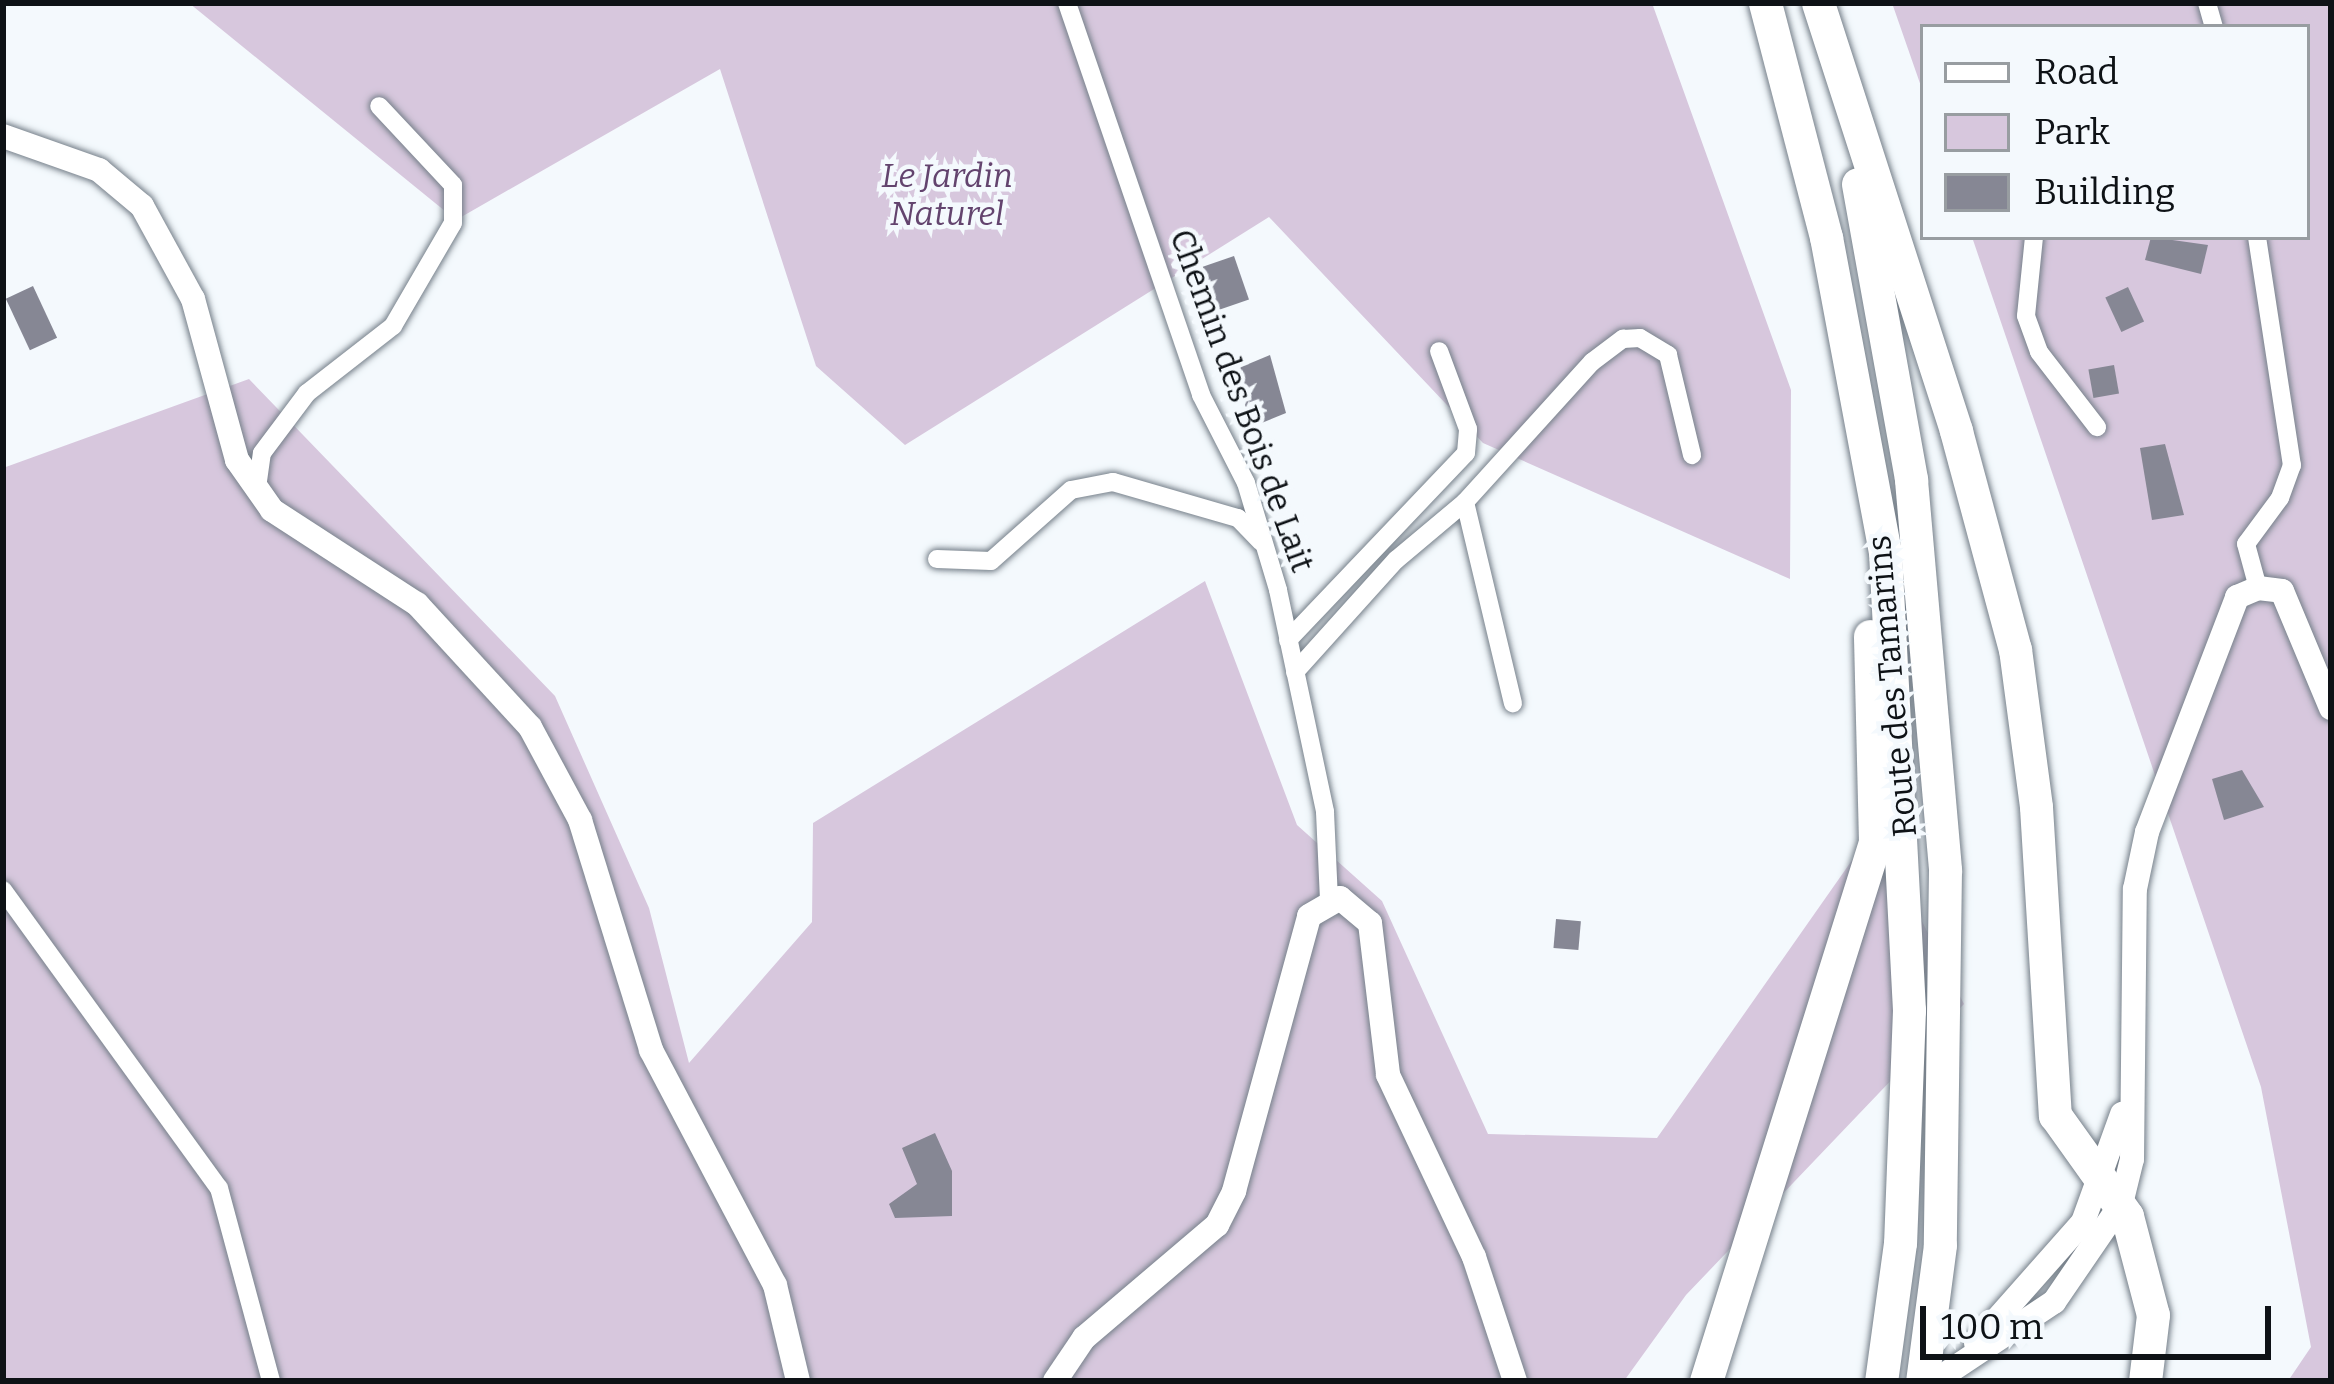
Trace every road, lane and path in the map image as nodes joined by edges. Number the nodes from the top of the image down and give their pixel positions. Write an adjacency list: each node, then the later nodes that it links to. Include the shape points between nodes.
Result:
1 (1067, 3): 14 (street, Chemin des Bois de Lait, via 1201,395 1246,483)
2 (1765, 3): 9 (highway, Route des Tamarins, via 1801,129)
3 (1817, 3): 23 (highway, via 1956,431 2015,650 2036,807 2055,1115); 30 (highway, Route des Tamarins, via 1886,326 1928,622 1946,870 1940,1244)
4 (379, 106): 12 (street, via 453,185 453,223 393,326 307,393 262,453)
5 (3, 136): 12 (main road, via 98,170 142,206 168,242 211,350 237,460)
6 (2034, 240): 10 (street, via 2026,316 2039,352)
7 (2257, 240): 16 (street, via 2292,465 2280,498 2246,544)
8 (1439, 351): 17 (street, via 1468,429 1466,453)
9 (1859, 400): 28 (highway, via 1875,842); 29 (highway, Route des Tamarins, via 1885,551 1906,844 1900,1243)
10 (2097, 427)
11 (1693, 455): 13 (street, via 1668,355 1640,338 1623,339 1592,362)
12 (256, 488): 25 (main road, via 272,510 417,604 530,727 580,820 651,1050 775,1285)
13 (1465, 502): 18 (street, via 1396,560); 19 (street)
14 (1264, 545): 15 (street, via 1238,518 1114,482 1071,490 991,560); 17 (street, Chemin des Bois de Lait)
15 (938, 559)
16 (2258, 588): 20 (main road, via 2282,591 2299,618); 23 (main road, via 2237,597 2224,623 2147,832 2135,889 2131,1076)
17 (1288, 640): 18 (street, Chemin des Bois de Lait)
18 (1295, 672): 22 (street, Chemin des Bois de Lait, via 1325,812)
19 (1513, 703)
20 (2331, 709)
21 (3, 890): 24 (street, via 219,1188)
22 (1329, 899): 26 (main road, via 1309,916 1234,1192 1217,1225 1084,1338); 27 (main road, via 1349,901 1370,922 1388,1075 1474,1258)
23 (2111, 1193): 31 (main road); 32 (highway, via 2152,1315)
24 (272, 1381)
25 (798, 1381)
26 (1055, 1381)
27 (1515, 1381)
28 (1706, 1381)
29 (1882, 1381)
30 (1922, 1381)
31 (1935, 1381)
32 (2145, 1381)

